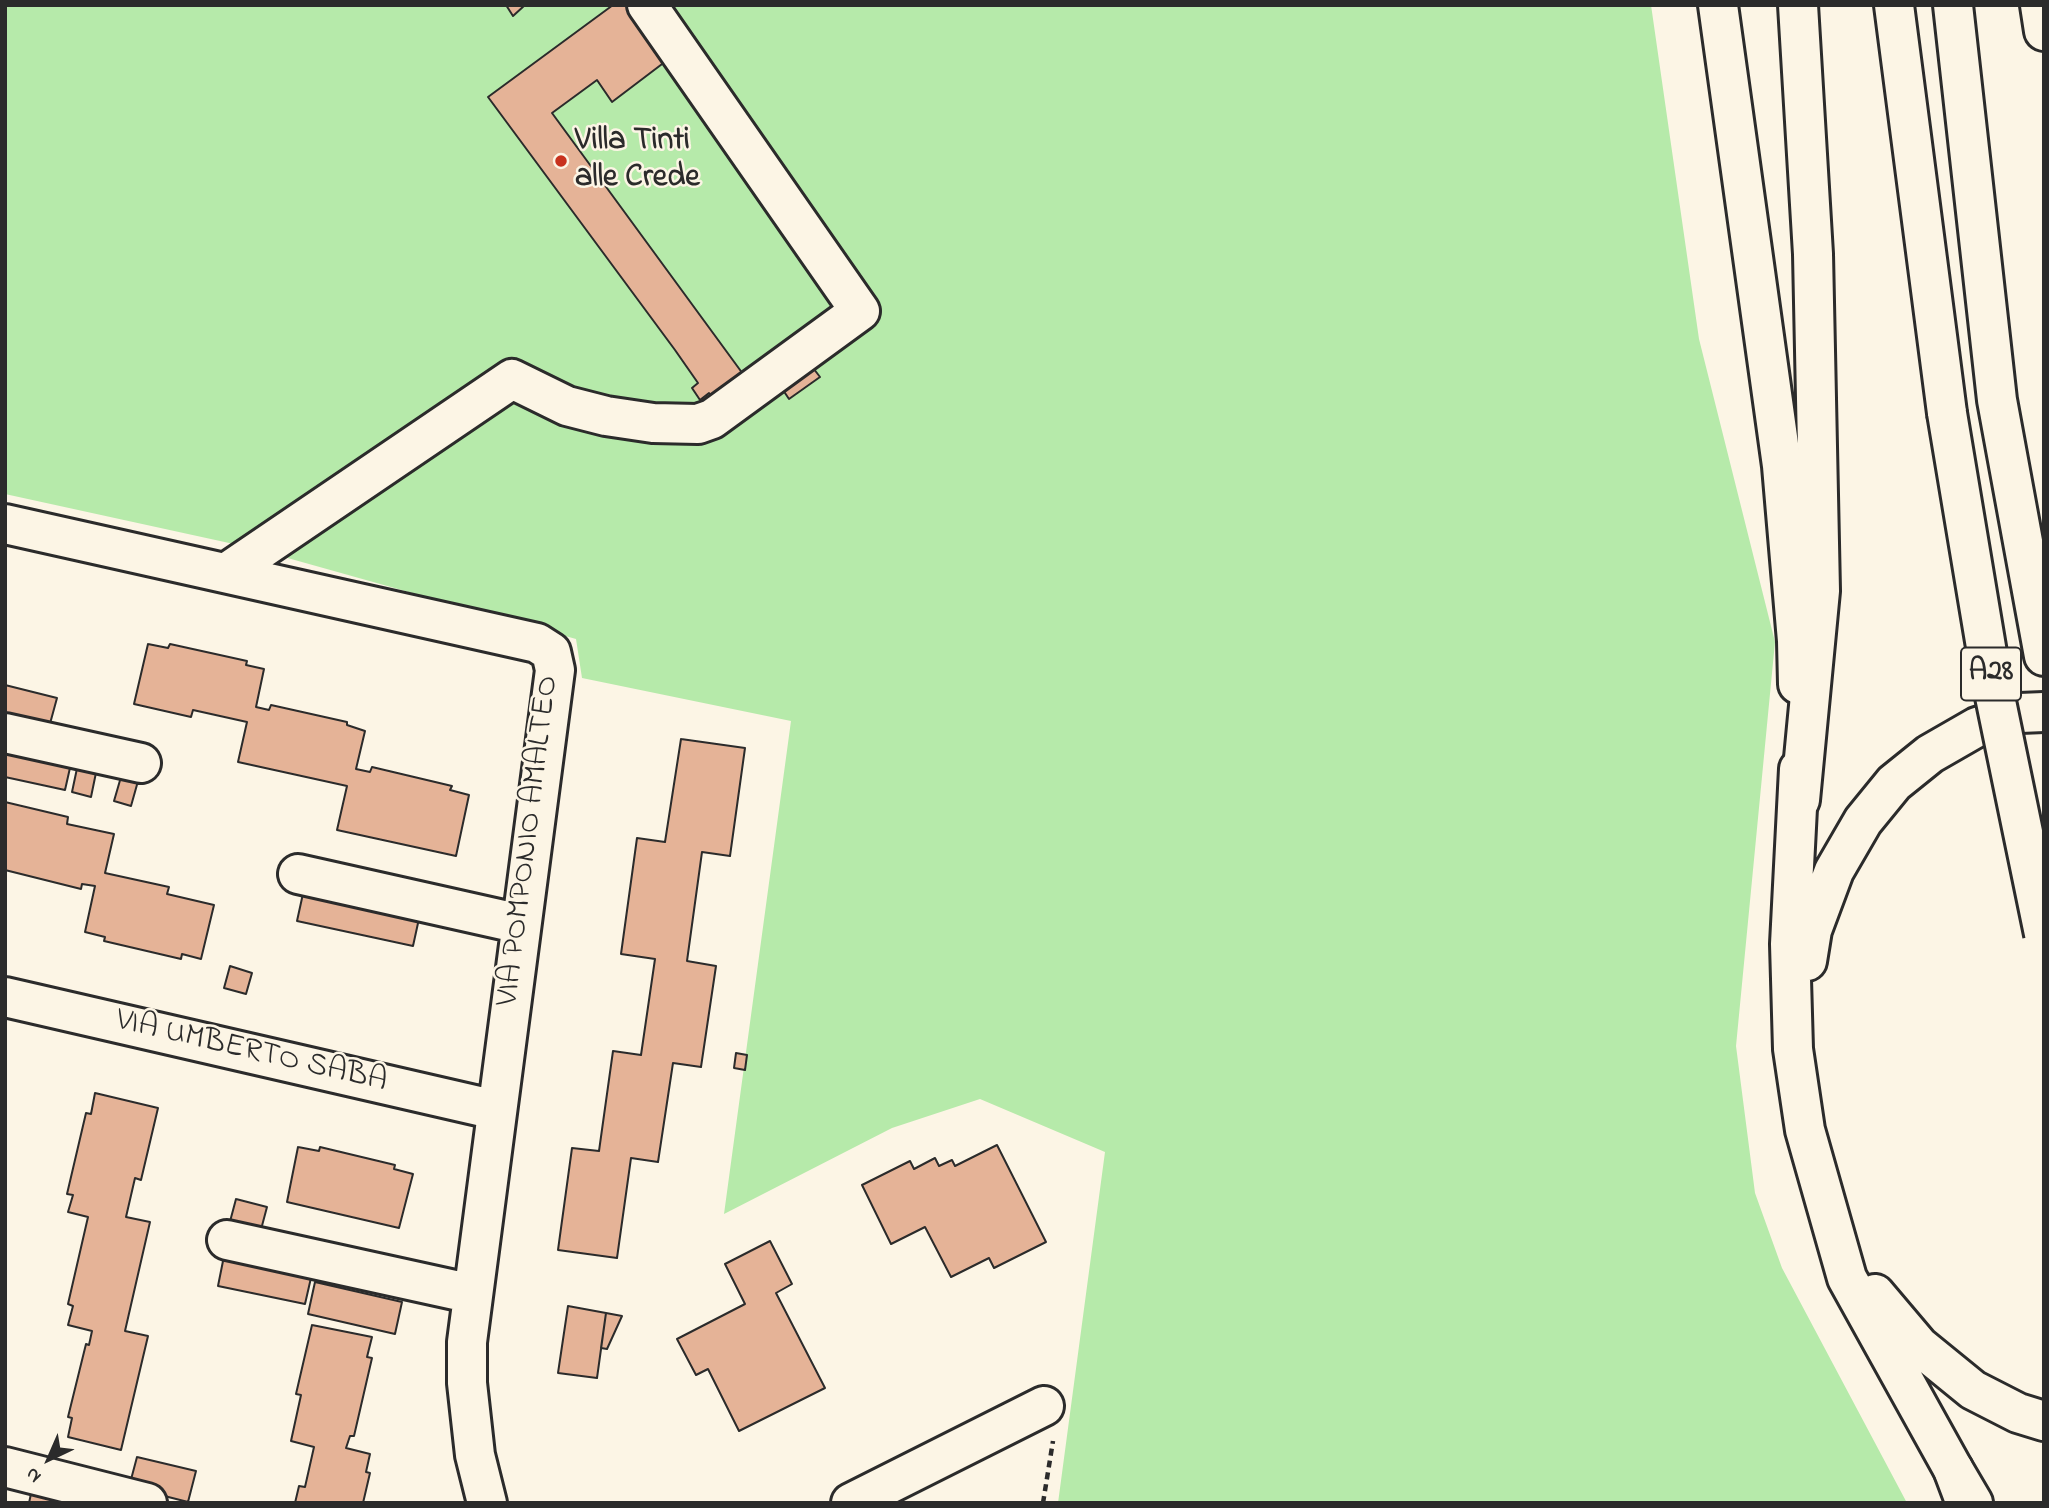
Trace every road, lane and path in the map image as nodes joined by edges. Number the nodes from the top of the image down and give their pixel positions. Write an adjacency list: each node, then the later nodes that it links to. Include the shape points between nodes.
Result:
1 (647, 5): 9 (main road, via 860,312 712,419 698,424 653,424 606,416 567,406 512,379)
2 (1718, 5): 14 (main road, via 1782,466 1797,641)
3 (1798, 5): 14 (main road, via 1813,254 1820,578)
4 (1894, 5): 17 (main road, A28, bridge, via 1947,413 1991,677)
5 (1953, 5): 10 (main road, A28, via 1997,400)
6 (2040, 5): 7 (main road)
7 (2044, 31)
8 (5, 524): 9 (main road, VIA POMPONIO AMALTEO)
9 (226, 573): 16 (main road, VIA POMPONIO AMALTEO, via 537,643 551,652 555,670)
10 (2044, 656)
11 (2044, 712): 19 (main road, via 2020,713 1977,727 1930,754 1894,783 1863,821 1834,871 1812,930)
12 (5, 733): 13 (main road)
13 (141, 763)
14 (1800, 800): 19 (main road, via 1790,944)
15 (298, 874): 16 (main road)
16 (520, 924): 20 (main road, VIA POMPONIO AMALTEO)
17 (2044, 934)
18 (5, 997): 20 (main road, VIA UMBERTO SABA)
19 (1793, 1049): 21 (main road, via 1805,1130)
20 (496, 1110): 23 (main road, VIA POMPONIO AMALTEO)
21 (1821, 1193): 25 (main road, via 1876,1296 1919,1346 1973,1390); 27 (main road, via 1847,1278)
22 (227, 1240): 23 (main road)
23 (473, 1294): 29 (main road, VIA POMPONIO AMALTEO, via 467,1383 475,1455)
24 (1044, 1406): 30 (main road); 31 (path, via 1056,1426)
25 (2044, 1421)
26 (5, 1468): 28 (main road)
27 (1960, 1486): 32 (main road)
28 (146, 1503)
29 (487, 1503)
30 (851, 1503)
31 (1043, 1503)
32 (1973, 1503)

